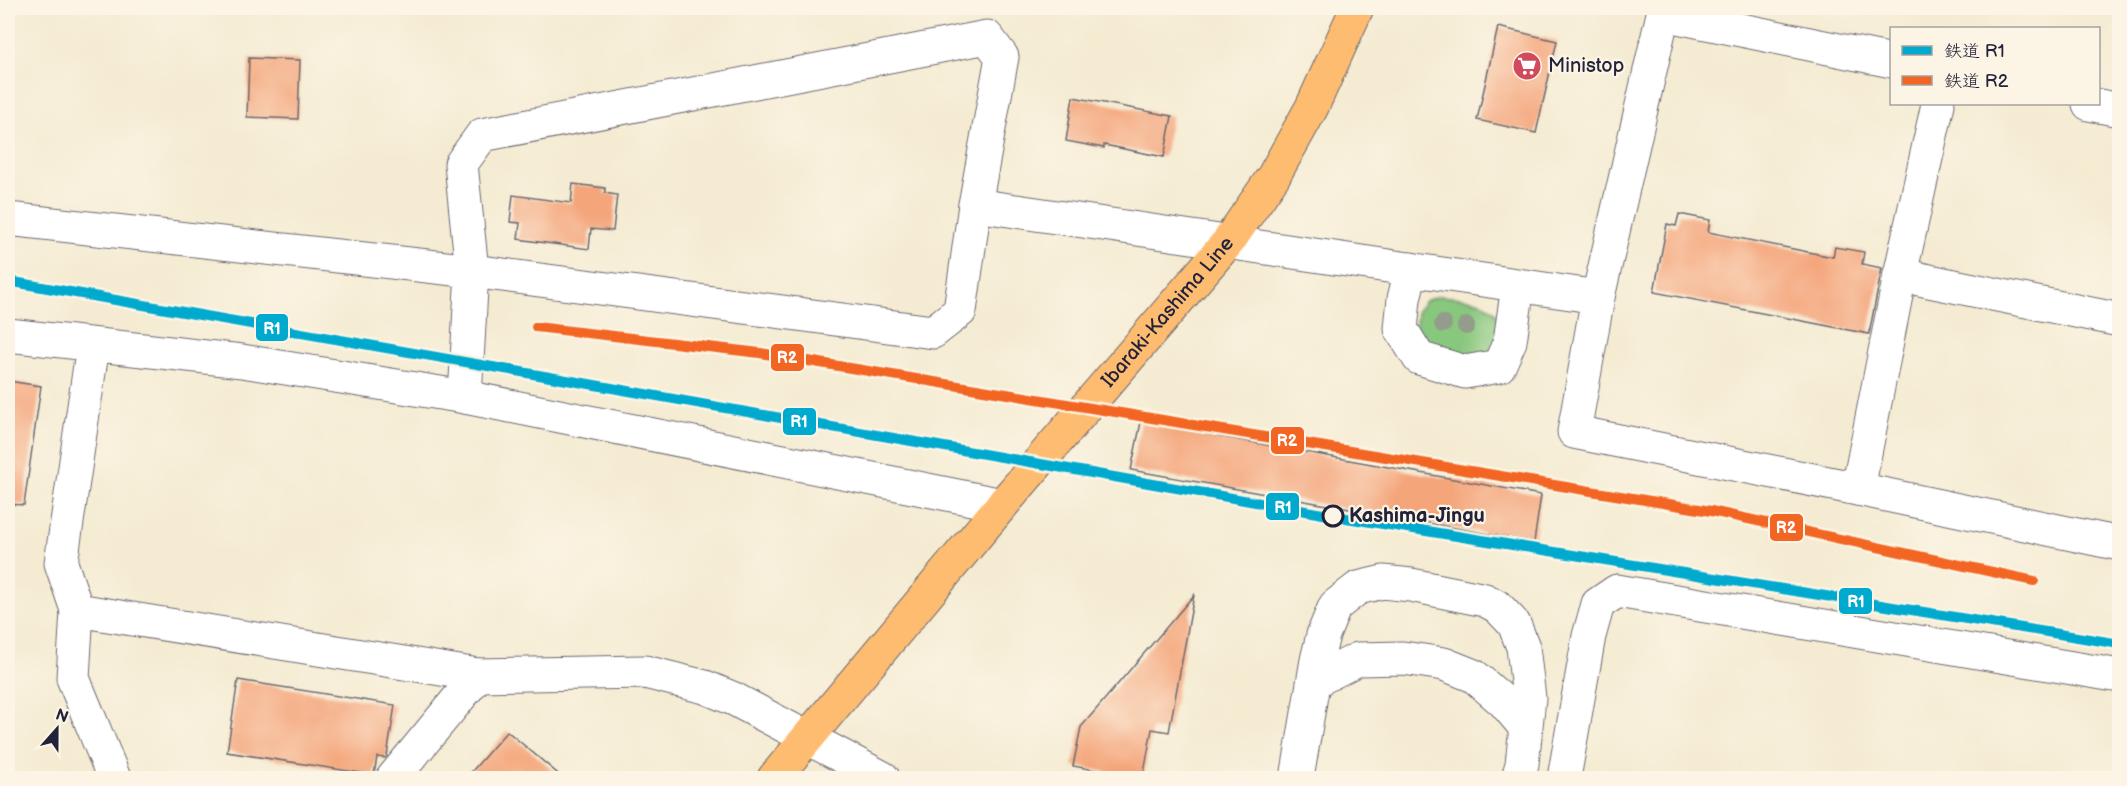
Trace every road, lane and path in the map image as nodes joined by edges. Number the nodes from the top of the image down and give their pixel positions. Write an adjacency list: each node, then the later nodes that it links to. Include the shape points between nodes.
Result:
1 (1357, 8): 8 (main road, Ibaraki-Kashima Line, via 1312,107 1273,177)
2 (1890, 61): 13 (street, via 1663,14)
3 (1938, 105): 11 (street)
4 (2094, 105): 5 (street)
5 (2120, 110)
6 (975, 206): 8 (street); 10 (street, via 960,311 933,332); 10 (street, via 1002,57 987,37 482,135 461,164)
7 (8, 219): 10 (street)
8 (1227, 242): 9 (street); 19 (main road, Ibaraki-Kashima Line)
9 (1411, 270): 12 (street); 12 (street, via 1401,329 1419,358 1465,372 1499,366 1510,341)
10 (472, 271): 17 (street)
11 (1900, 275): 14 (street); 18 (street)
12 (1518, 286): 13 (street)
13 (1598, 297): 18 (street, via 1574,432)
14 (2120, 320)
15 (8, 336): 16 (street)
16 (93, 345): 17 (street, via 242,361); 21 (street, via 61,563)
17 (465, 397): 19 (street)
18 (1858, 489): 20 (street)
19 (1002, 505): 26 (main road, Ibaraki-Kashima Line)
20 (2120, 544)
21 (77, 610): 22 (street); 28 (street, via 73,678)
22 (478, 675): 26 (street, via 645,672 705,687); 29 (street)
23 (2120, 676): 33 (street, via 1617,591 1598,604)
24 (1315, 681): 25 (street, via 1358,659 1403,658 1444,664 1474,676); 25 (street, via 1323,635 1335,606 1358,588 1383,582 1485,600 1514,624 1522,647 1529,698); 27 (street)
25 (1525, 727): 32 (street)
26 (809, 738): 30 (main road, Ibaraki-Kashima Line); 31 (street)
27 (1300, 776)
28 (114, 778)
29 (393, 778)
30 (774, 778)
31 (883, 778)
32 (1518, 778)
33 (1564, 778)

